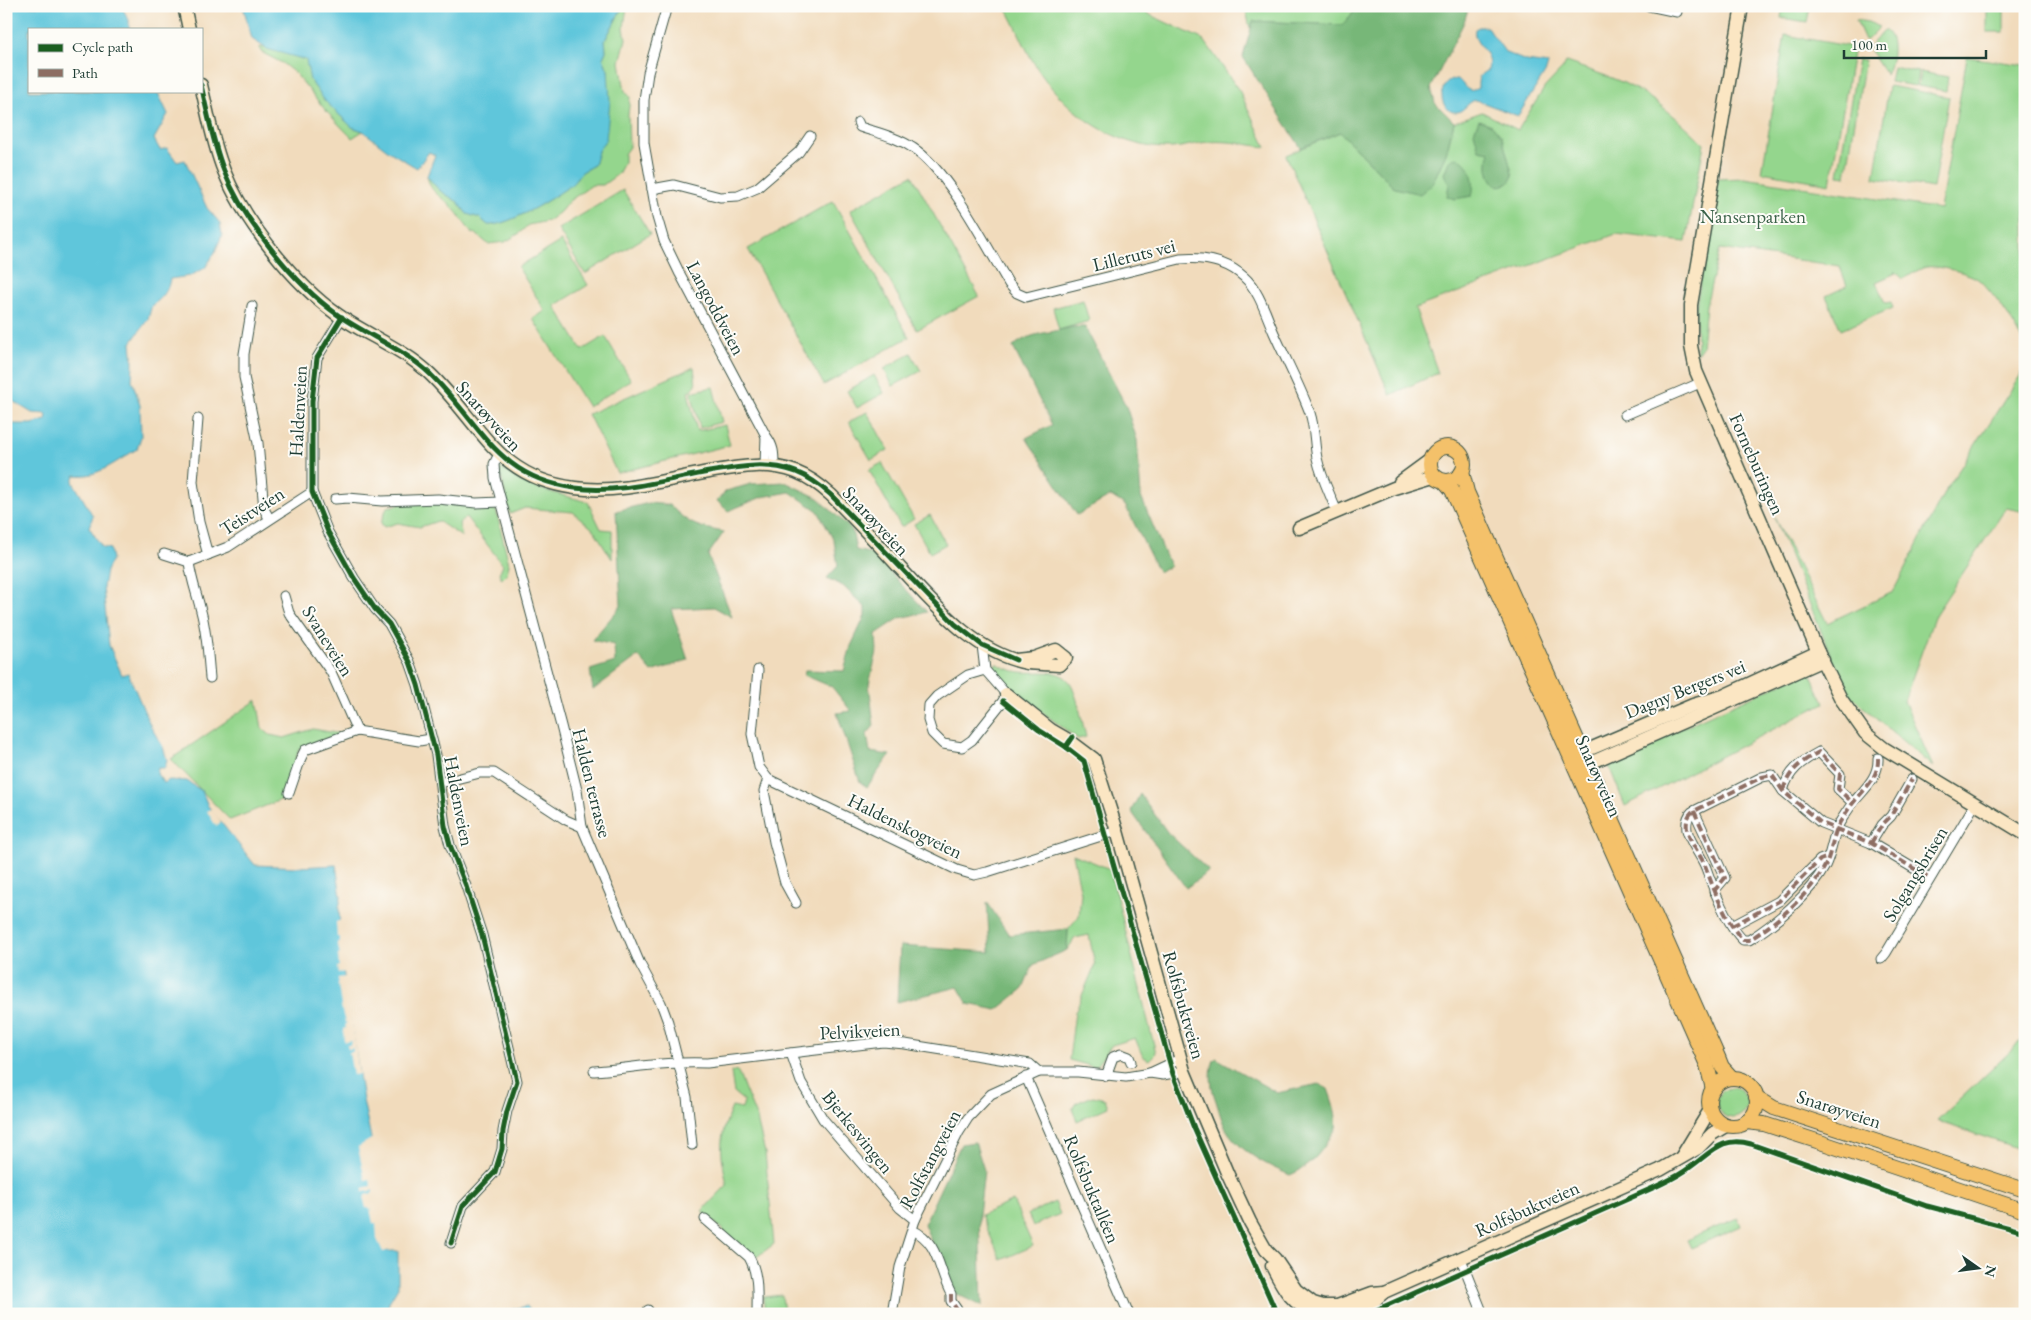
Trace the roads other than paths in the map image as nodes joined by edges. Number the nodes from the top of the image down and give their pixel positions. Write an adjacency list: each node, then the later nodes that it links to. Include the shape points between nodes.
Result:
1 (184, 6): 6 (street)
2 (667, 6): 10 (street, Langoddveien, via 648,73 644,100 644,143)
3 (1649, 6): 5 (street)
4 (1742, 6): 13 (street, Forneburingen, via 1691,305 1691,346)
5 (1677, 12)
6 (189, 28)
7 (202, 89): 12 (street, Snarøyveien, via 220,160 237,199 277,255 312,294)
8 (858, 122): 25 (street, Lilleruts vei, via 860,126 914,148 941,174 1017,294 1026,297 1180,259 1215,261 1245,277 1261,302 1310,414 1323,479)
9 (810, 136): 10 (street, via 799,152 757,188 738,196 720,196 674,186)
10 (652, 189): 18 (street, Langoddveien, via 664,240 675,265 774,450)
11 (252, 306): 26 (street, via 244,354 244,377 258,443 264,509)
12 (342, 317): 16 (street, Snarøyveien, via 429,373); 22 (street, Haldenveien, via 317,358 313,377)
13 (1700, 383): 14 (street); 33 (street, Forneburingen)
14 (1626, 415)
15 (198, 420): 29 (street, Teistveien, via 193,482)
16 (499, 454): 18 (street, Snarøyveien, via 530,475 561,486 589,490 630,487 735,468); 24 (street, Halden terrasse, via 494,469)
17 (1430, 460): 19 (main road, via 1436,451 1451,447 1463,457); 20 (main road, via 1430,467); 21 (street)
18 (769, 466): 32 (street, Snarøyveien, via 808,477 831,495 938,609)
19 (1462, 472): 20 (main road, via 1457,478); 42 (main road, Snarøyveien, via 1467,492)
20 (1439, 479): 21 (street); 42 (main road, Snarøyveien, via 1452,490)
21 (1394, 488): 25 (street)
22 (312, 492): 26 (street, Teistveien); 40 (street, Haldenveien, via 328,532 354,578 389,624 410,662)
23 (335, 499): 24 (street)
24 (501, 502): 51 (street, Halden terrasse, via 577,790)
25 (1337, 512): 27 (street)
26 (269, 518): 29 (street, Teistveien, via 228,547)
27 (1300, 528)
28 (164, 554): 30 (street)
29 (208, 555): 30 (street, Teistveien)
30 (189, 562): 37 (street, via 207,641)
31 (284, 596): 39 (street, Svaneveien, via 290,613 332,672)
32 (982, 645): 34 (street, Snarøyveien, via 1023,661); 36 (street)
33 (1820, 656): 42 (street, Dagny Bergers vei); 49 (street, Forneburingen, via 1841,699 1865,732 1885,749)
34 (1051, 659)
35 (758, 670): 43 (street, via 752,734 759,768)
36 (985, 670): 38 (street); 38 (street, via 968,675 929,705 928,720 932,733 943,744 962,746 972,740 989,720)
37 (210, 678)
38 (1006, 694): 53 (street, Rolfsbuktveien, via 1094,759)
39 (357, 731): 40 (street, via 419,741); 47 (street, via 305,750)
40 (430, 739): 45 (street, Haldenveien)
41 (1878, 758): 48 (street, via 1879,768 1866,791)
42 (1582, 762): 70 (main road, Snarøyveien, via 1722,1067); 71 (main road, Snarøyveien, via 1707,1065)
43 (768, 779): 53 (street, Haldenskogveien, via 956,870 974,875); 59 (street, via 764,791 774,842 785,883)
44 (1912, 779): 55 (street, via 1892,816)
45 (440, 783): 51 (street, Haldenveien, via 480,773 494,774); 83 (street, Haldenveien, via 445,826 482,935 517,1081 495,1172 463,1206)
46 (1783, 791): 48 (street, via 1787,776 1819,752 1840,774 1838,789); 50 (street, via 1768,774); 52 (street, via 1823,824)
47 (289, 793)
48 (1853, 803): 52 (street)
49 (1975, 804): 54 (street, Forneburingen); 57 (street, Solgangsbrisen)
50 (1694, 811): 58 (street, via 1687,820 1688,832); 58 (street, via 1725,878)
51 (582, 827): 63 (street, Halden terrasse, via 640,964 661,1003)
52 (1836, 829): 55 (street); 56 (street)
53 (1117, 831): 65 (street, Rolfsbuktveien)
54 (2025, 834)
55 (1871, 843): 57 (street)
56 (1828, 857): 60 (street, via 1820,860 1779,901); 60 (street, via 1817,880 1756,936 1743,940)
57 (1930, 878): 61 (street, Solgangsbrisen)
58 (1714, 891): 60 (street)
59 (796, 903)
60 (1732, 926)
61 (1881, 959)
62 (791, 1053): 63 (street, Pelvikveien, via 707,1063); 67 (street, Pelvikveien, via 883,1042 1030,1064); 81 (street, Bjerkesvingen, via 801,1082 823,1119 900,1208)
63 (679, 1062): 66 (street, Pelvikveien); 76 (street, via 688,1097)
64 (1131, 1062): 68 (street, via 1122,1054 1113,1057)
65 (1182, 1065): 68 (street, Rolfstangveien, via 1126,1077); 84 (street, Rolfsbuktveien, via 1228,1175)
66 (594, 1071)
67 (1039, 1072): 68 (street, Rolfstangveien); 69 (street, Rolfstangveien)
68 (1106, 1076)
69 (1026, 1077): 81 (street, Rolfstangveien, via 991,1094 968,1118 937,1172); 90 (street, Rolfsbuktalléen)
70 (1732, 1078): 71 (main road, via 1721,1081); 72 (main road, via 1749,1085)
71 (1713, 1089): 73 (main road, via 1709,1097)
72 (1756, 1097): 74 (main road, via 1756,1108); 78 (main road, Snarøyveien, via 1774,1108)
73 (1710, 1110): 75 (main road, via 1717,1120); 77 (street, Rolfsbuktveien)
74 (1746, 1122): 75 (main road, via 1737,1126); 79 (main road, Snarøyveien, via 1764,1124)
75 (1727, 1125): 77 (street, Rolfsbuktveien)
76 (692, 1145)
77 (1682, 1156): 85 (street, Rolfsbuktveien, via 1644,1177)
78 (2025, 1190)
79 (2025, 1211)
80 (705, 1219): 87 (street, via 749,1257 756,1274)
81 (915, 1220): 82 (street, Rolfstangveien)
82 (912, 1230): 88 (street, Rolfstangveien, via 900,1267); 89 (street, Rolfstangveien, via 931,1244 951,1301)
83 (451, 1243)
84 (1266, 1250): 86 (street, Rolfsbuktveien, via 1301,1295 1318,1305 1337,1306); 91 (street, Rolfsbuktveien, via 1288,1294 1299,1306)
85 (1461, 1259): 86 (street, Rolfsbuktveien); 93 (street)
86 (1384, 1292): 92 (street, Rolfsbuktveien, via 1375,1300)
87 (757, 1314)
88 (892, 1314)
89 (960, 1314)
90 (1128, 1314)
91 (1318, 1314)
92 (1344, 1314)
93 (1483, 1314)

